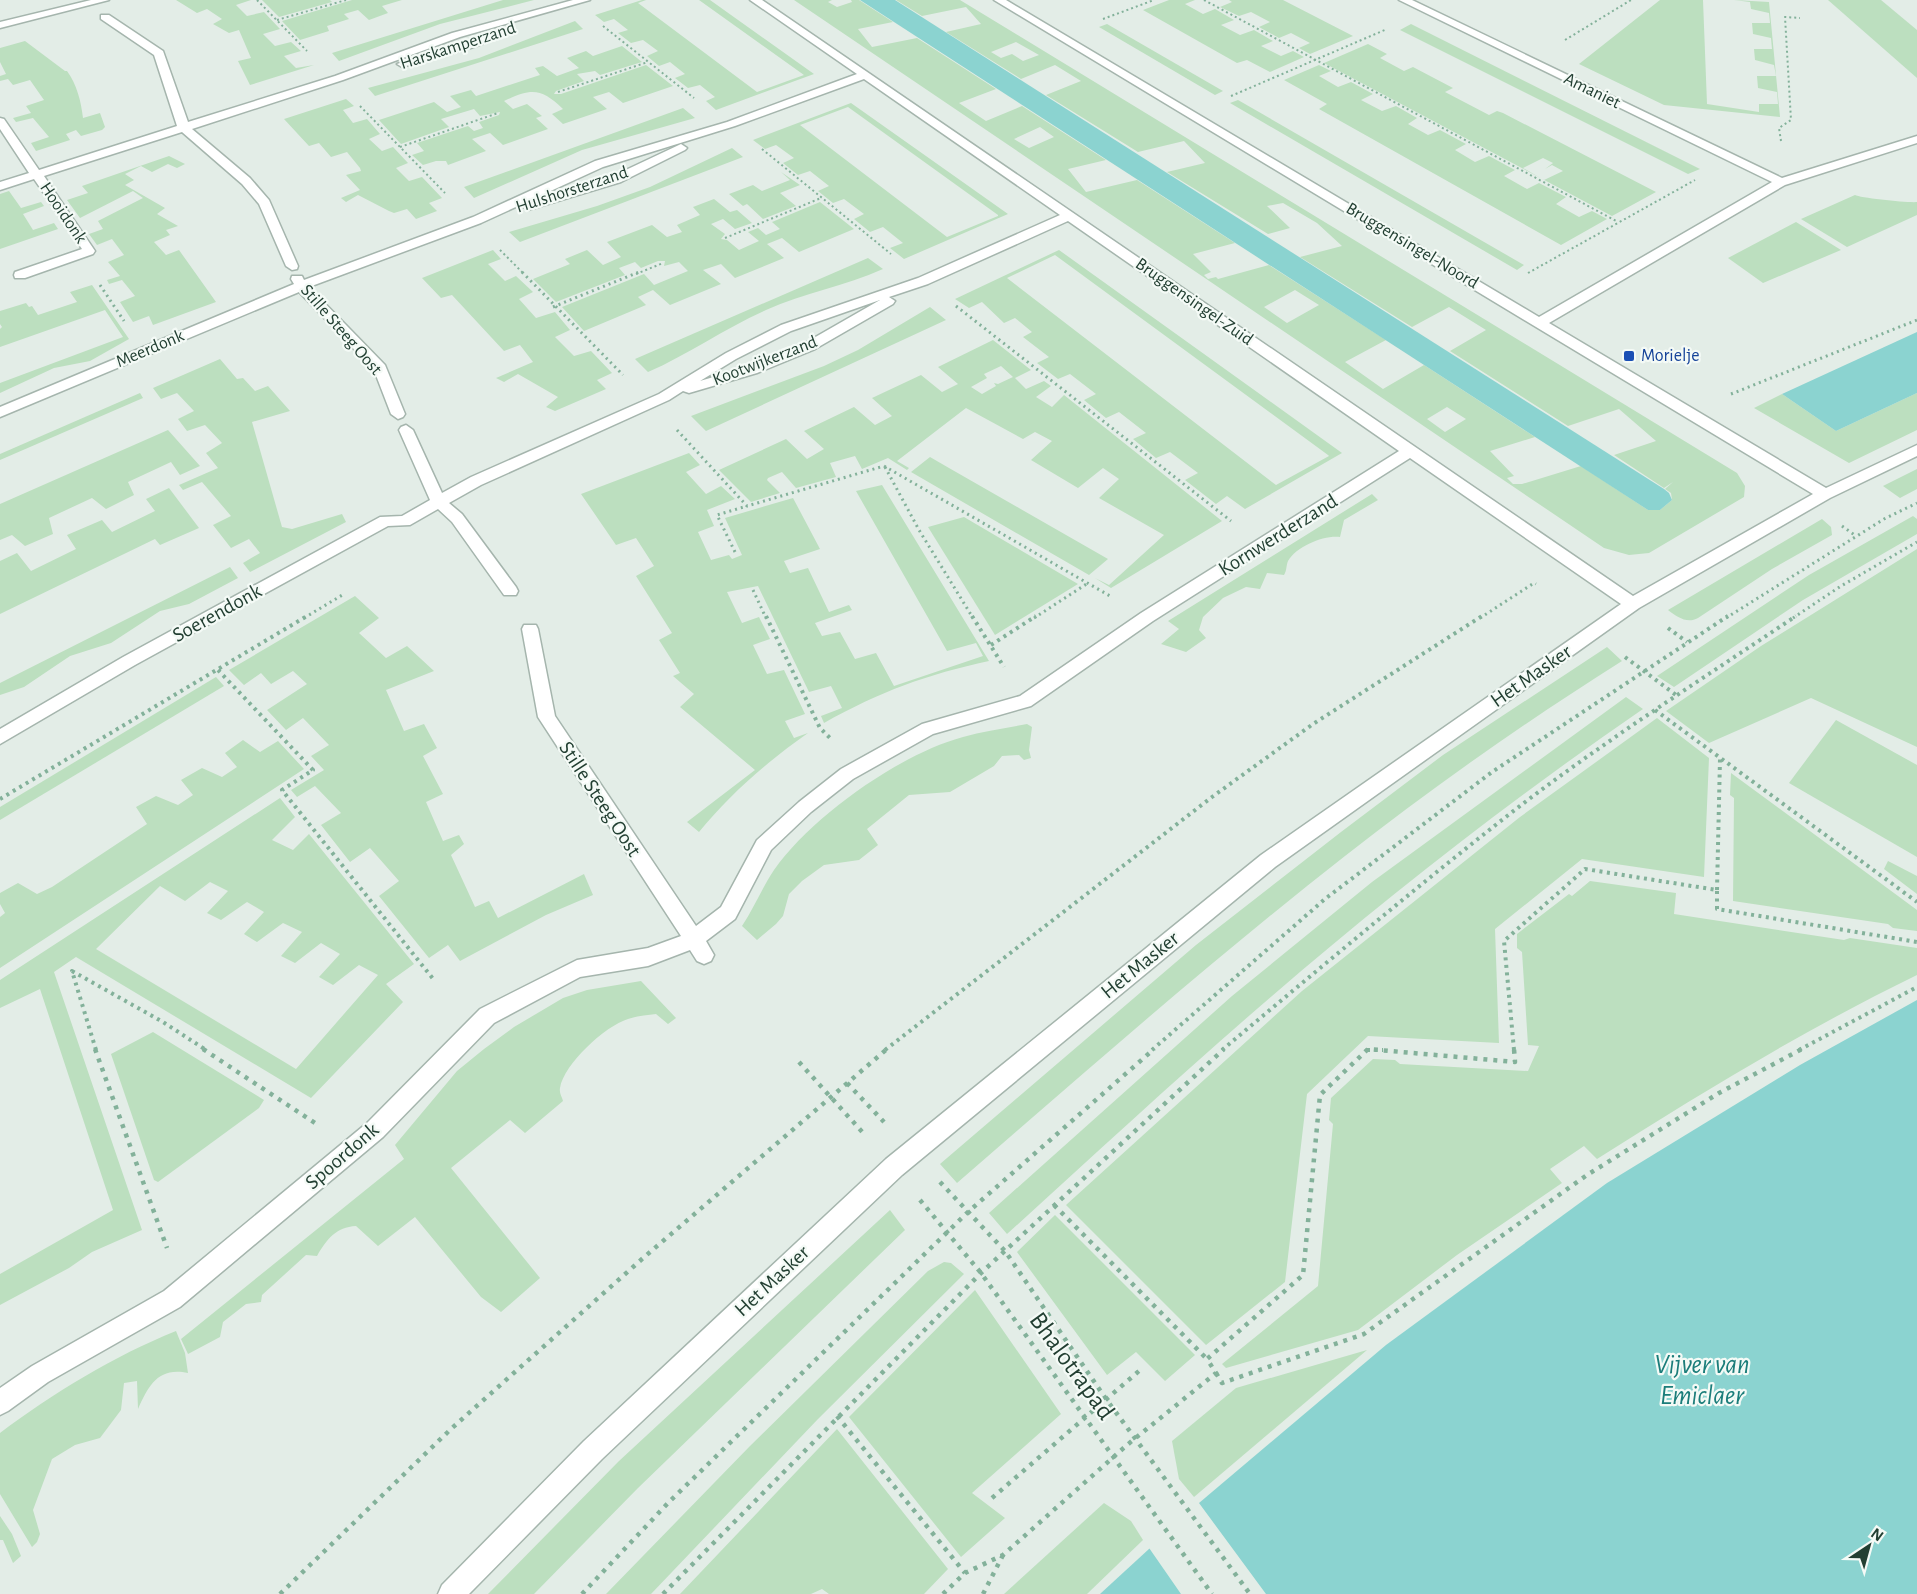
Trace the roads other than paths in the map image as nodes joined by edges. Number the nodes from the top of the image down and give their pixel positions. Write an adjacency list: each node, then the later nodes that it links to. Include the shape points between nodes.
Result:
1 (104, 0): 7 (street)
2 (755, 0): 8 (street, Bruggensingel-Zuid)
3 (999, 0): 21 (street, Bruggensingel-Noord)
4 (1404, 0): 14 (street, Amaniet)
5 (579, 2): 11 (street, Harskamperzand, via 456,34 337,79)
6 (105, 17): 11 (street, via 159,53)
7 (0, 25)
8 (864, 75): 10 (street, Hulshorsterzand); 16 (street, Bruggensingel-Zuid)
9 (0, 120): 13 (street, Hooidonk)
10 (731, 124): 17 (street, Hulshorsterzand, via 599,164); 17 (street, Hulshorsterzand, via 617,179)
11 (184, 128): 13 (street, Hooidonk); 19 (street, Stille Steeg Oost, via 265,203)
12 (1917, 139): 14 (street)
13 (37, 174): 15 (street, Hooidonk); 18 (street, Hooidonk, via 89,251)
14 (1781, 182): 21 (street)
15 (0, 186)
16 (1070, 215): 20 (street, Kootwijkerzand); 27 (street, Bruggensingel-Zuid)
17 (475, 221): 19 (street, Hulshorsterzand)
18 (20, 275)
19 (296, 277): 23 (street, Meerdonk); 24 (street, Stille Steeg Oost, via 380,368)
20 (923, 280): 22 (street, Kootwijkerzand, via 786,328); 22 (street, Kootwijkerzand, via 810,346 752,370)
21 (1540, 322): 28 (street, Bruggensingel-Noord)
22 (664, 397): 29 (street, Kootwijkerzand)
23 (0, 412)
24 (398, 414)
25 (406, 430): 29 (street)
26 (1917, 450): 28 (street, Het Masker)
27 (1409, 452): 31 (street, Bruggensingel-Zuid); 34 (street, Kornwerderzand, via 1147,617 1025,701 928,729 860,767 805,807 764,845 728,913)
28 (1825, 494): 31 (street, Het Masker)
29 (438, 501): 30 (street, via 457,518); 33 (street, Soerendonk, via 405,521 385,521 129,661)
30 (510, 591)
31 (1633, 604): 36 (street, Het Masker, via 1268,861 894,1167 593,1450)
32 (530, 629): 34 (street, Stille Steeg Oost, via 547,717)
33 (0, 737)
34 (699, 948): 35 (street, Spoordonk, via 577,969 487,1016 375,1130 172,1299 40,1374)
35 (0, 1403)
36 (451, 1594)

